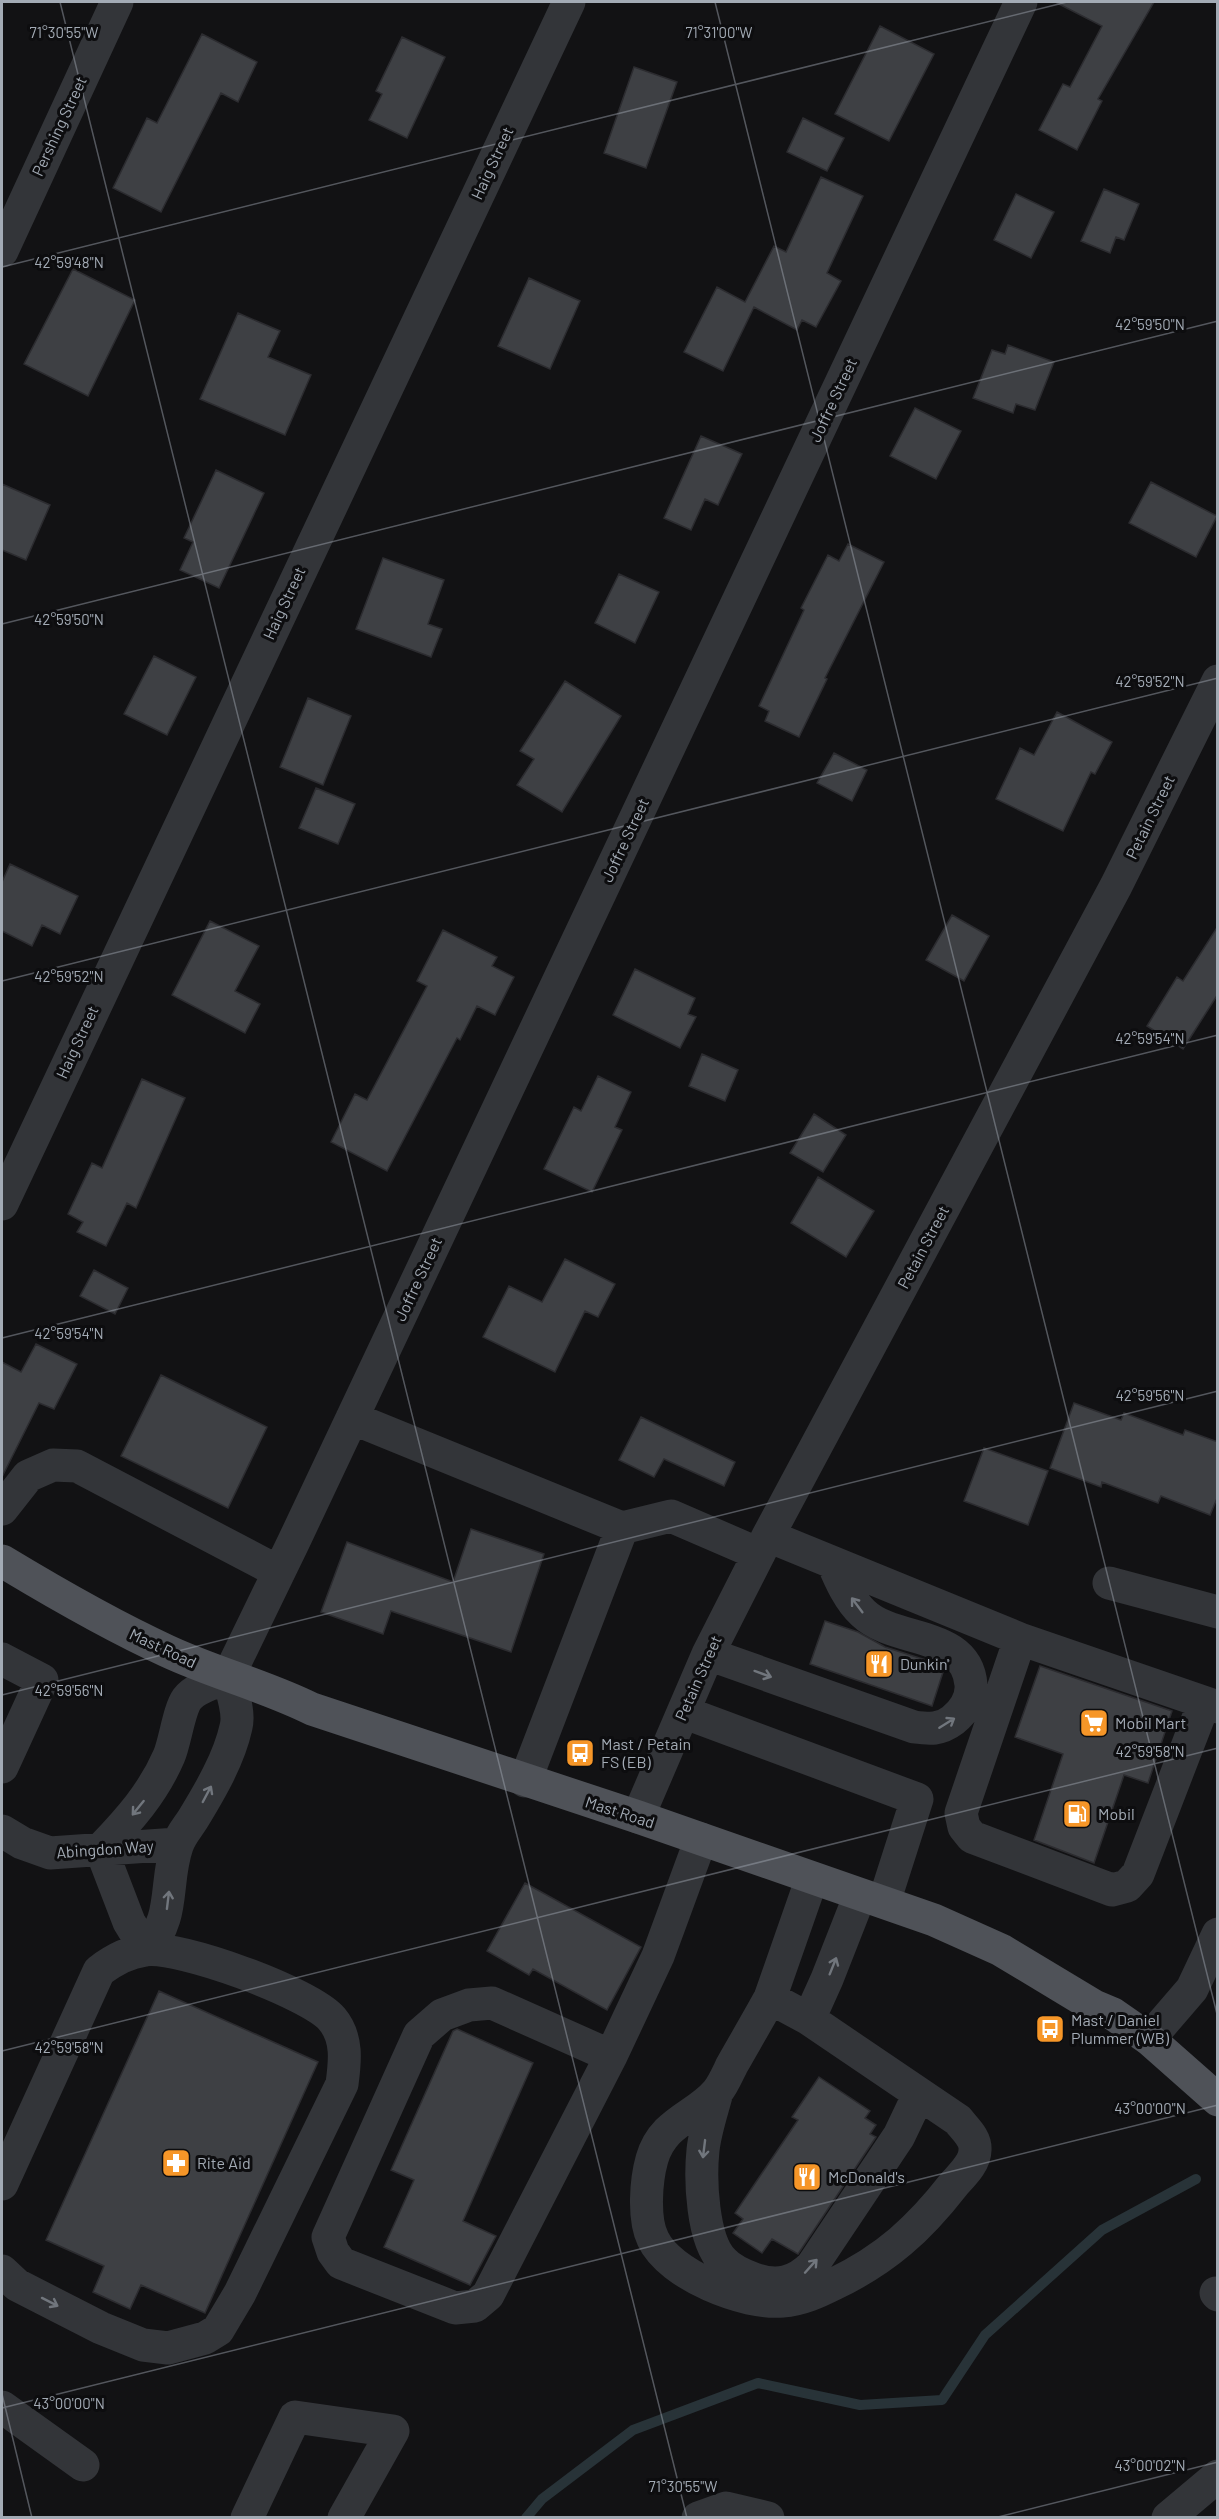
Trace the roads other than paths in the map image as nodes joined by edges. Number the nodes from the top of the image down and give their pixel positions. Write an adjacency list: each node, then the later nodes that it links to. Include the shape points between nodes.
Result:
1 (117, 2): 4 (street, Pershing Street)
2 (569, 2): 6 (street, Haig Street)
3 (1021, 2): 7 (street, Joffre Street)
4 (2, 251)
5 (1218, 681): 10 (street, Petain Street, via 1116,886)
6 (2, 1204)
7 (352, 1418): 9 (street); 13 (street, Joffre Street)
8 (2, 1509): 13 (street, via 28,1476 53,1465 77,1466)
9 (622, 1528): 10 (street, via 671,1515); 23 (street)
10 (764, 1545): 12 (street); 17 (street, Petain Street)
11 (2, 1561): 19 (main road, Mast Road, via 156,1646)
12 (832, 1563): 16 (street); 17 (street, one-way to 12, via 914,1727 940,1728 954,1719 970,1698 970,1675 965,1664 944,1645 896,1631 864,1614)
13 (279, 1572): 19 (street, Joffre Street)
14 (1109, 1583): 15 (street)
15 (1218, 1612)
16 (1020, 1639): 20 (street); 25 (street)
17 (708, 1654): 21 (street, Petain Street)
18 (2, 1659): 22 (street, via 42,1680)
19 (228, 1677): 23 (main road, Mast Road); 29 (street, one-way to 19, via 227,1755 237,1725); 30 (street, one-way to 30, via 188,1698 159,1779 140,1807)
20 (1211, 1705): 25 (street, via 1138,1874 1127,1886 1112,1890 972,1837 964,1827)
21 (682, 1712): 24 (street); 26 (street, Petain Street)
22 (2, 1767)
23 (525, 1781): 26 (main road, Mast Road)
24 (917, 1799): 25 (street); 32 (street)
25 (962, 1813)
26 (638, 1817): 28 (main road, Mast Road)
27 (2, 1832): 30 (street, Abingdon Way, via 50,1853)
28 (701, 1839): 31 (main road, Mast Road); 38 (street, via 658,1956)
29 (177, 1844): 30 (street, Abingdon Way); 34 (street, one-way to 29, via 164,1923)
30 (101, 1849): 34 (street, via 129,1922)
31 (812, 1878): 32 (main road, Mast Road); 35 (street)
32 (872, 1899): 36 (street, one-way to 32); 37 (main road, Mast Road, via 934,1920 1001,1950)
33 (1218, 1934): 37 (street, via 1192,1989)
34 (146, 1950): 42 (street, via 118,1959 99,1971); 43 (street, one-way to 34, via 17,2285 143,2345 168,2348 205,2338 218,2330 240,2293 342,2084 346,2058 340,2032 321,2009 192,1955)
35 (770, 1998): 36 (street); 39 (street)
36 (809, 2019): 40 (street)
37 (1149, 2038): 41 (main road, Mast Road)
38 (611, 2056): 38 (street, via 488,2295 475,2306 455,2308 341,2263 328,2237 419,2035 442,2015 492,2002)
39 (717, 2092): 40 (street, one-way to 40, via 703,2149 702,2174 712,2243 722,2261 738,2273 777,2284 795,2280 812,2266 899,2136); 40 (street, via 663,2135 652,2157 647,2200 653,2239 682,2269 705,2282 761,2301 811,2295 876,2262 928,2217 970,2165 976,2153 969,2133 958,2120)
40 (919, 2094)
41 (1218, 2100)
42 (2, 2184)
43 (2, 2271)
44 (2, 2407): 45 (street)
45 (83, 2465)
46 (1218, 2475): 51 (street)
47 (247, 2517): 48 (street, via 295,2417 393,2431)
48 (344, 2517)
49 (698, 2517): 50 (street, via 726,2508)
50 (768, 2517)
51 (1168, 2517)

